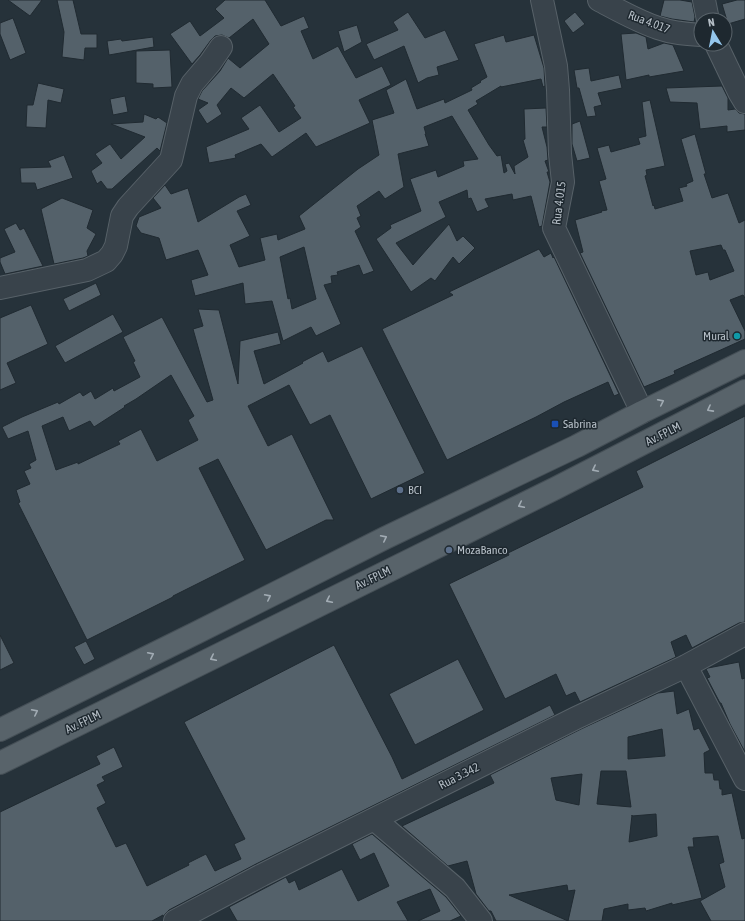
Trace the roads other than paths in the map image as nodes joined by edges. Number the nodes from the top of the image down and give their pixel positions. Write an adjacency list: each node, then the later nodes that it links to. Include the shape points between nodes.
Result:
1 (542, 0): 12 (street, Rua 4.015, via 556,66 563,182 554,228)
2 (599, 0): 5 (street, Rua 4.017, via 659,29)
3 (704, 0): 4 (street)
4 (706, 12)
5 (693, 34)
6 (220, 47): 9 (street, via 186,96 171,160 122,216 116,246 106,261 87,270)
7 (720, 52): 8 (street)
8 (745, 102)
9 (0, 288)
10 (745, 361): 12 (main road, one-way to 10)
11 (745, 391): 14 (main road, Av. FPLM, one-way to 14)
12 (642, 412): 13 (main road, one-way to 12)
13 (337, 562): 14 (main road); 17 (main road, one-way to 13)
14 (352, 589): 18 (main road, Av. FPLM, one-way to 18)
15 (745, 634): 16 (street, Rua 3.342)
16 (686, 666): 19 (street); 20 (street, Rua 3.342)
17 (0, 730)
18 (0, 763)
19 (745, 779)
20 (374, 819): 21 (street, Rua 3.342); 22 (street, via 455,888)
21 (175, 921)
22 (481, 921)

